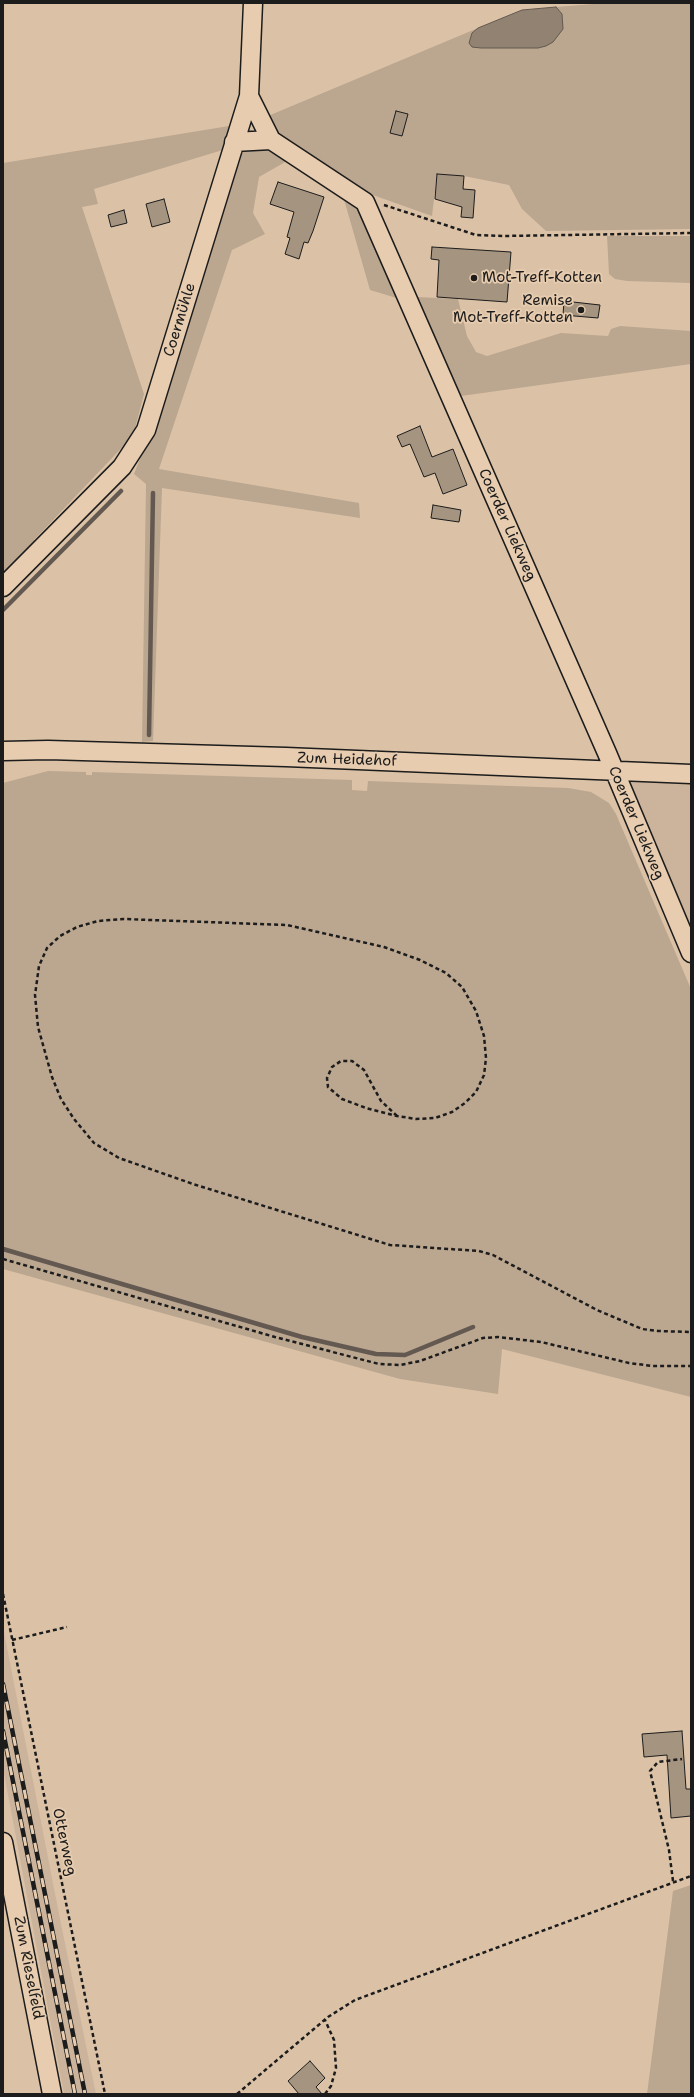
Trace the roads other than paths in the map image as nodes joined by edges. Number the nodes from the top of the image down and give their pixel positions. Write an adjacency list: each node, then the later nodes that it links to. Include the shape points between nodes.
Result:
1 (253, 3): 2 (street, Coermühle)
2 (249, 96): 3 (street); 4 (street, Coermühle)
3 (271, 140): 4 (street); 7 (street, Coerder Liekweg, via 366,202)
4 (234, 142): 5 (street, Coermühle, via 146,430 122,467)
5 (3, 587)
6 (3, 751): 7 (street, Zum Heidehof, via 48,750)
7 (614, 770): 8 (street, Zum Heidehof); 9 (street, Coerder Liekweg)
8 (691, 774)
9 (691, 953)
10 (3, 1842): 11 (street, Zum Rieselfeld)
11 (10, 1913): 12 (street, Zum Rieselfeld)
12 (52, 2094)

